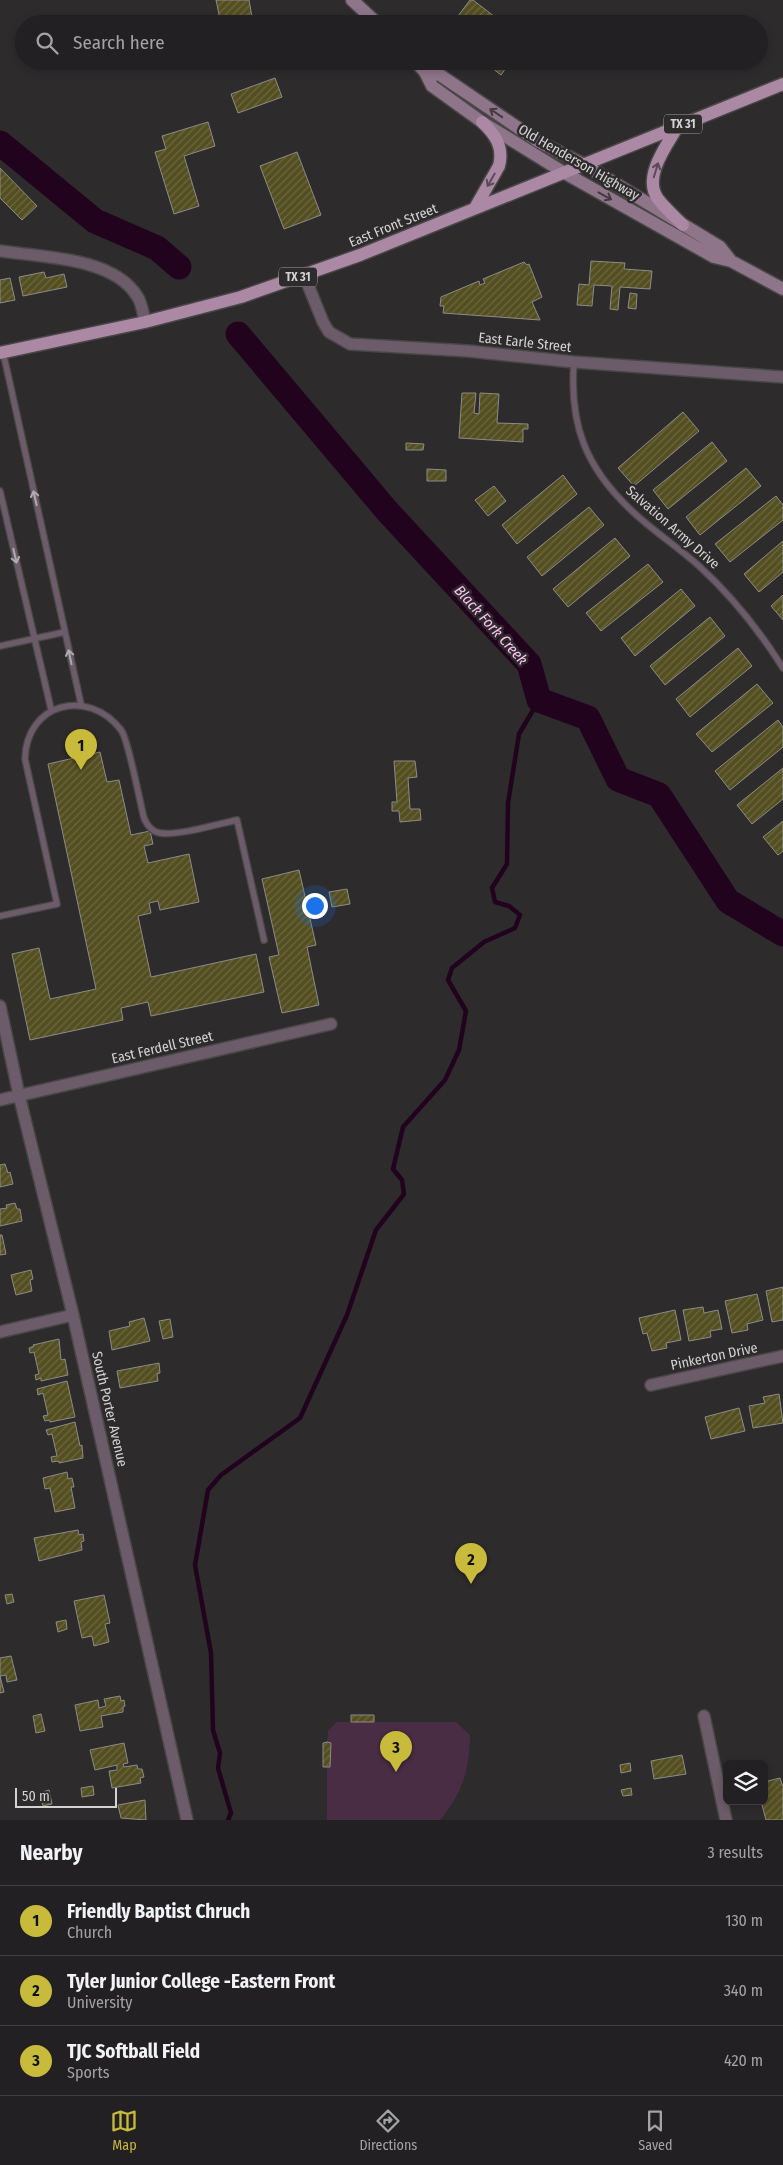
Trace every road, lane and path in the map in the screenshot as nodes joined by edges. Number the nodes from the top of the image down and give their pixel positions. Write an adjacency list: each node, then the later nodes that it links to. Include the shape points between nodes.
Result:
1 (352, 0): 2 (main road)
2 (368, 15)
3 (425, 72): 5 (main road, Old Henderson Highway, via 432,86); 7 (main road, Old Henderson Highway, one-way to 3, via 539,142 440,75)
4 (783, 84): 6 (main road, East Front Street / TX 31)
5 (482, 122): 8 (main road, Old Henderson Highway); 9 (main road, one-way to 9, via 497,138 501,159)
6 (678, 126): 7 (main road, East Front Street / TX 31); 10 (main road, one-way to 6, via 658,198 654,185 657,164)
7 (584, 164): 8 (main road, East Front Street / TX 31); 10 (main road, Old Henderson Highway)
8 (563, 172): 9 (main road, East Front Street / TX 31); 12 (main road, Old Henderson Highway, one-way to 12, via 714,257)
9 (475, 208): 13 (main road, East Front Street / TX 31)
10 (682, 225): 12 (main road, Old Henderson Highway, via 720,247)
11 (0, 251): 15 (street, via 96,266 115,276 136,294)
12 (731, 260): 14 (main road, Old Henderson Highway)
13 (304, 275): 15 (main road, East Front Street / TX 31, via 241,297); 17 (street, East Earle Street, via 329,332 350,344)
14 (783, 289)
15 (146, 322): 16 (main road, East Front Street / TX 31)
16 (1, 353): 20 (lane, one-way to 16)
17 (574, 362): 18 (street, East Earle Street); 23 (lane, Salvation Army Drive, via 574,412 582,441 596,468 632,512 699,566 735,601)
18 (783, 377)
19 (0, 491): 21 (lane, one-way to 21)
20 (65, 632): 21 (lane); 24 (lane, one-way to 20)
21 (34, 638): 22 (lane); 25 (lane)
22 (0, 646)
23 (783, 668)
24 (81, 704): 25 (lane); 27 (lane, via 111,718 123,732 144,818 152,830 174,833 237,820)
25 (51, 709): 26 (lane, via 31,734 25,747 25,759 57,904)
26 (0, 916)
27 (264, 940)
28 (0, 1006): 30 (street, South Porter Avenue)
29 (331, 1024): 30 (street, East Ferdell Street)
30 (19, 1096): 31 (street, East Ferdell Street); 32 (street, South Porter Avenue)
31 (0, 1100)
32 (73, 1316): 33 (street); 37 (street, South Porter Avenue)
33 (0, 1332)
34 (783, 1356): 35 (street, Pinkerton Drive)
35 (651, 1385)
36 (704, 1716): 38 (street)
37 (187, 1820)
38 (726, 1820)

